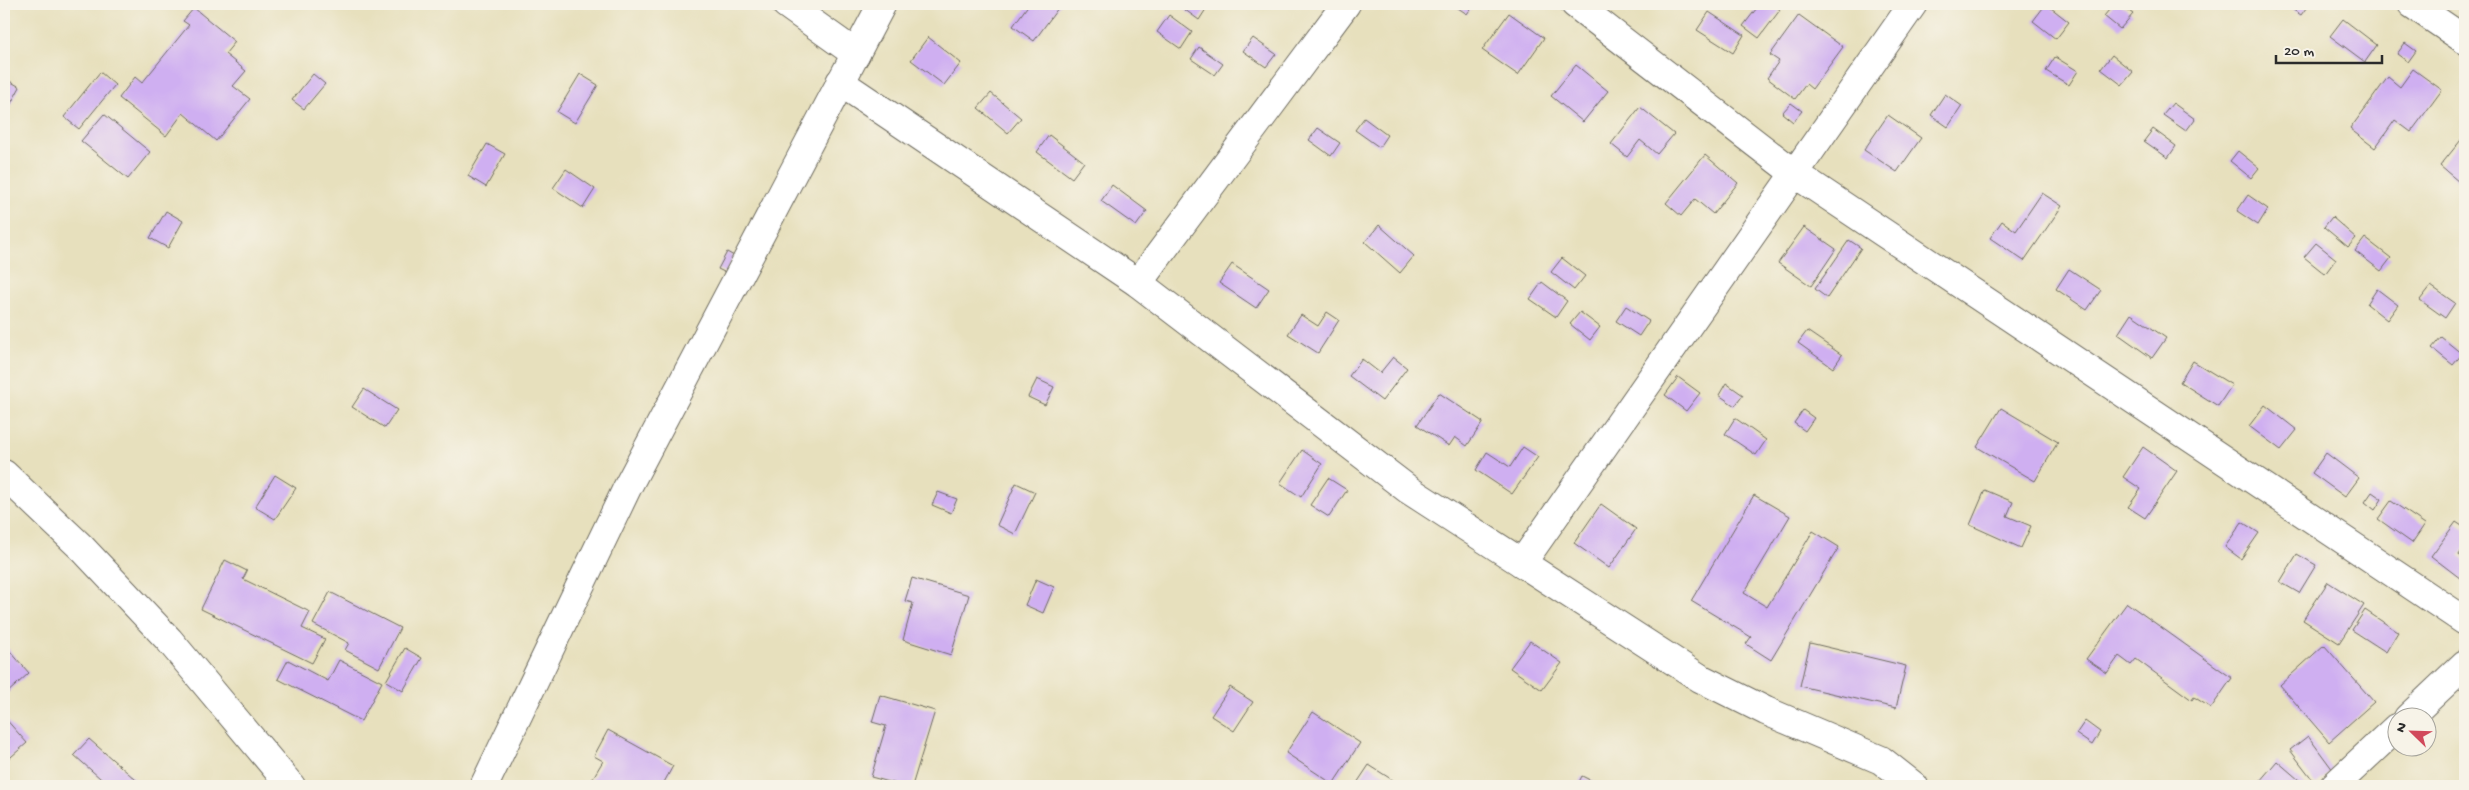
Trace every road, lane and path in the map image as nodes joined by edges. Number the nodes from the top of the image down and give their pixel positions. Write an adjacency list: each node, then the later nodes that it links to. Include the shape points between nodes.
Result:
1 (786, 4): 8 (street)
2 (882, 4): 8 (street)
3 (1346, 4): 11 (street)
4 (1574, 4): 10 (street)
5 (1913, 4): 10 (street)
6 (2412, 4): 7 (street)
7 (2465, 40)
8 (856, 54): 9 (street)
9 (840, 82): 11 (street); 19 (street, via 628,486)
10 (1794, 173): 13 (street); 14 (street)
11 (1138, 283): 13 (street, via 1409,490)
12 (4, 474): 18 (street, via 82,548 169,640)
13 (1522, 563): 20 (street, via 1700,678 1766,711 1881,760)
14 (2465, 621)
15 (2465, 664): 16 (street)
16 (2419, 708)
17 (2386, 737): 21 (street)
18 (291, 786)
19 (484, 786)
20 (1914, 786)
21 (2334, 786)

